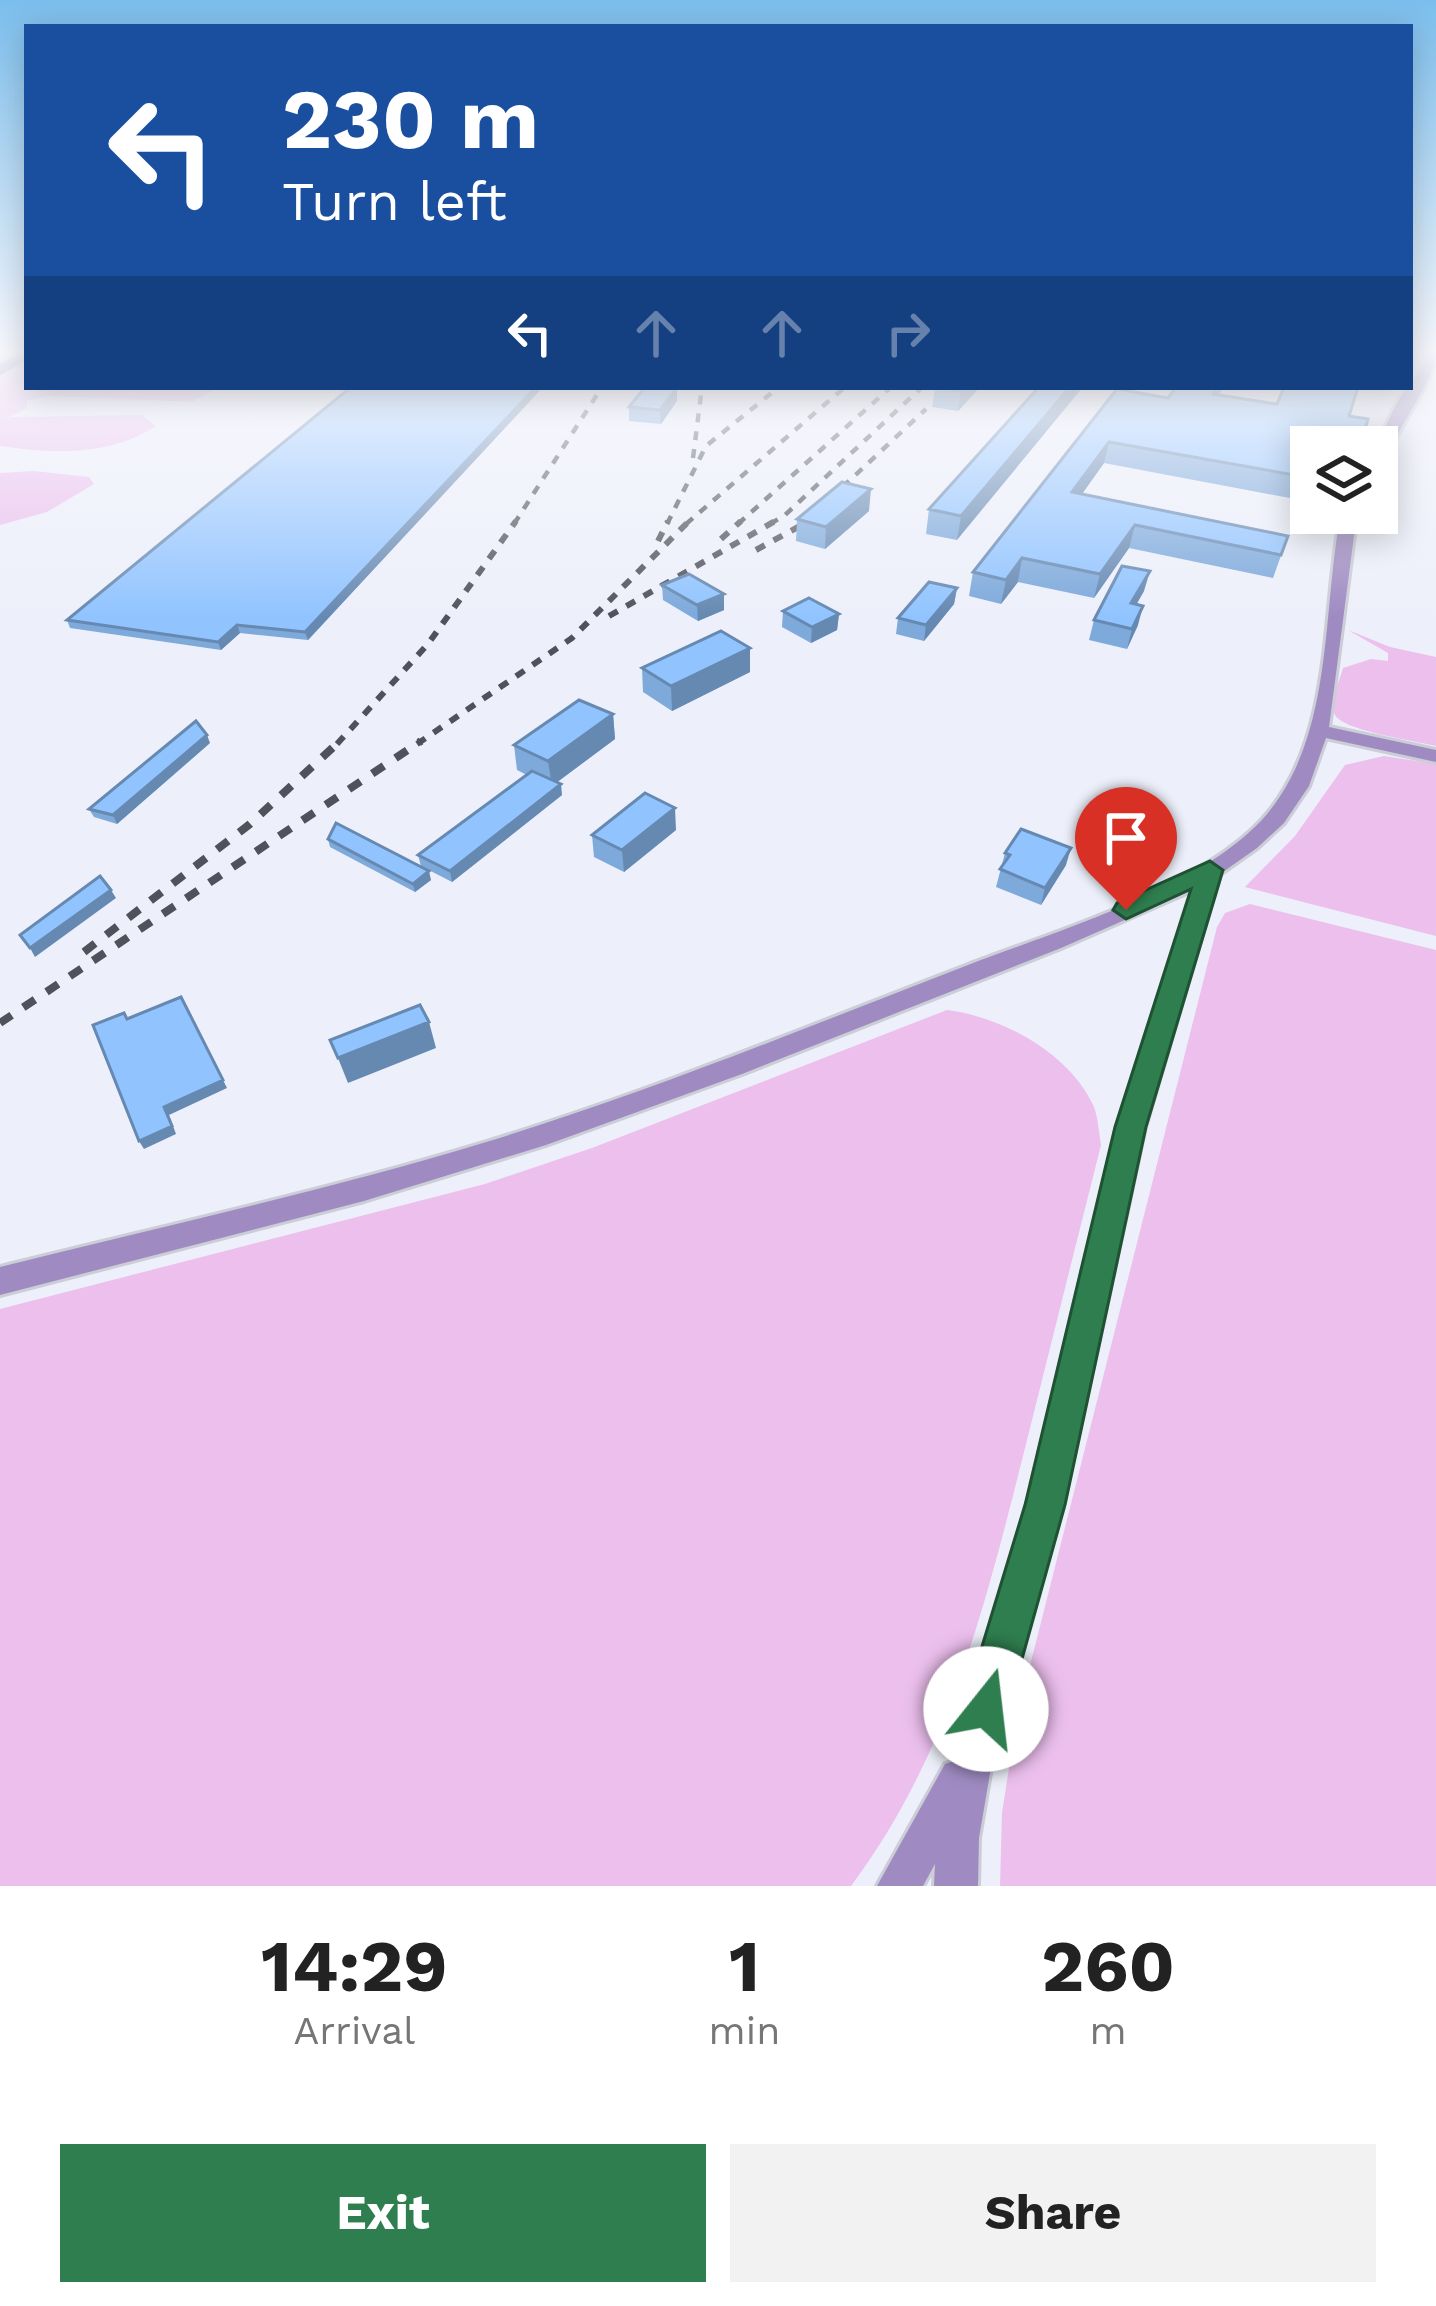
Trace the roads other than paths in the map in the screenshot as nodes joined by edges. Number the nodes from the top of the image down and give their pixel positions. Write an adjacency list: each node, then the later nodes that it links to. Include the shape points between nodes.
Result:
1 (1346, 534): 2 (street)
2 (1320, 731): 3 (street); 4 (street, via 1277,817)
3 (1436, 756)
4 (1210, 870): 5 (street, via 1053,942 579,1123); 6 (street, via 1130,1127 1045,1505)
5 (0, 1281)
6 (974, 1750): 7 (street); 8 (street)
7 (898, 1886)
8 (956, 1886)

